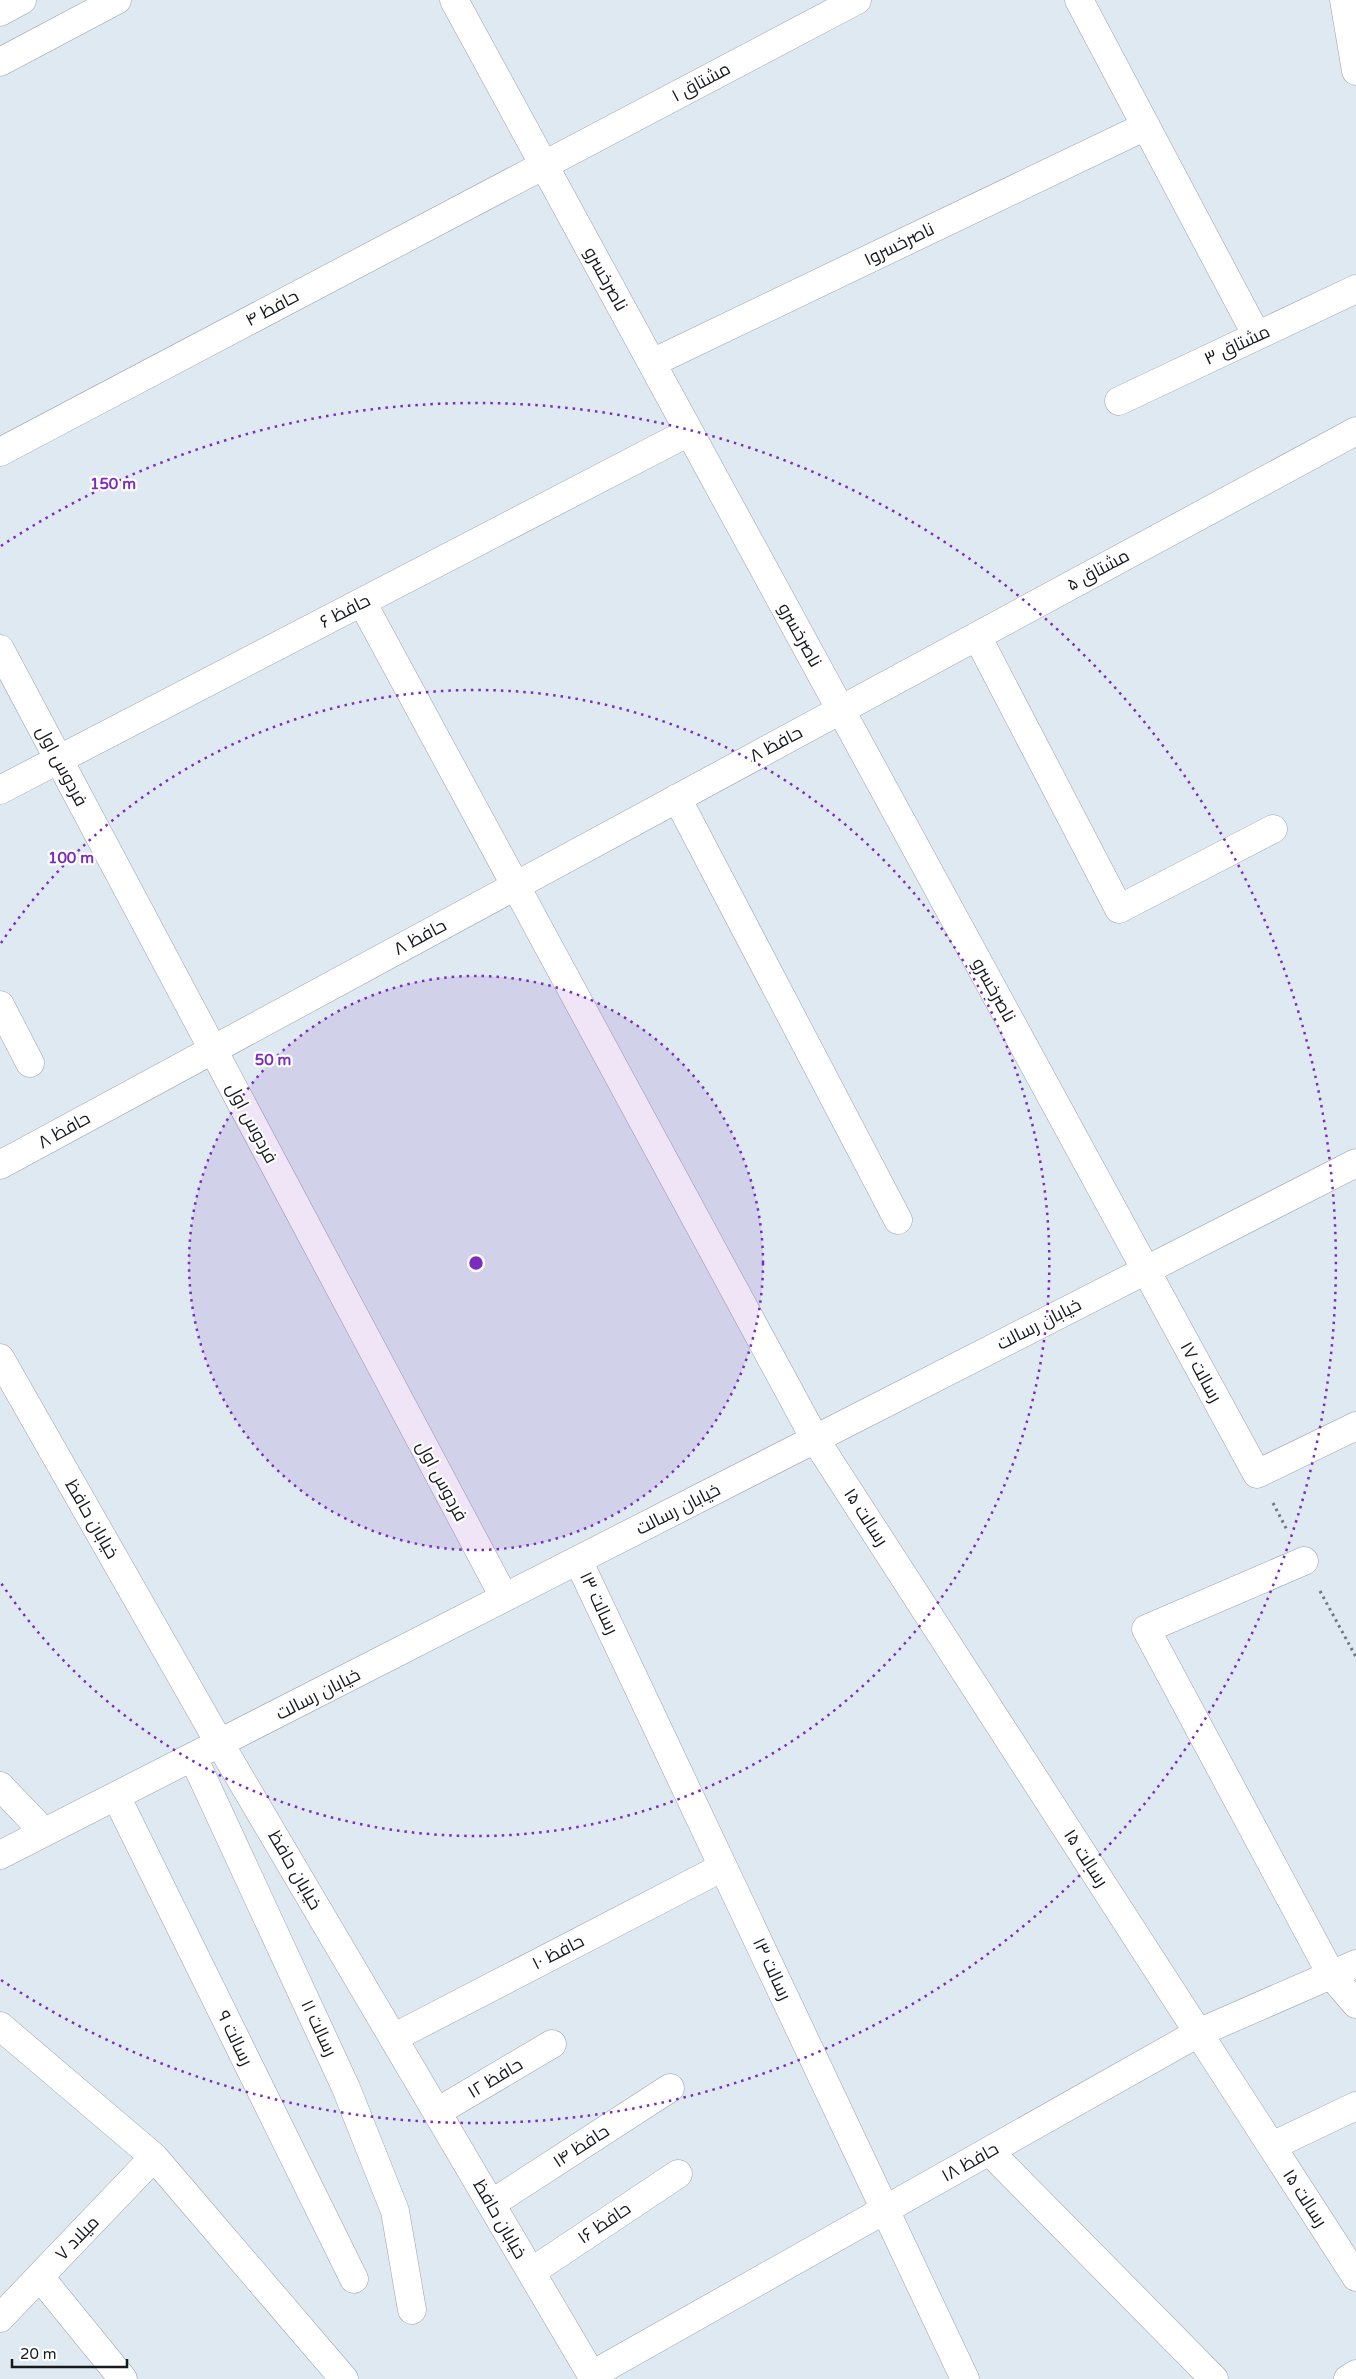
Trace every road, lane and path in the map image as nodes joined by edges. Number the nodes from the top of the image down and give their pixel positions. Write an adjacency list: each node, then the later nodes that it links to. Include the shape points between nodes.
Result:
1 (22, 0): 7 (street)
2 (117, 0): 8 (street)
3 (454, 0): 11 (street, ناصرخسرو)
4 (857, 0): 11 (street, مشتاق ۱)
5 (1079, 0): 10 (street)
6 (1344, 0): 9 (street)
7 (0, 12)
8 (0, 62)
9 (1356, 71)
10 (1146, 126): 13 (street); 14 (street, ناصرخسرو۱)
11 (544, 165): 14 (street, ناصرخسرو); 18 (street, حافظ ۴)
12 (1356, 289): 13 (street, مشتاق ۳)
13 (1257, 336): 15 (street, مشتاق ۳)
14 (652, 363): 16 (street, ناصرخسرو)
15 (1119, 402)
16 (689, 432): 19 (street, حافظ ۶); 22 (street, ناصرخسرو)
17 (1356, 432): 20 (street, مشتاق ۵)
18 (0, 452)
19 (362, 602): 23 (street, حافظ ۶); 27 (street, رسالت ۱۵)
20 (977, 636): 22 (street, مشتاق ۵); 26 (street, via 1119,909)
21 (0, 649): 23 (street, فردوس اول)
22 (841, 710): 25 (street, حافظ ۸); 34 (street, ناصرخسرو)
23 (59, 760): 24 (street, حافظ ۶); 29 (street, فردوس اول)
24 (0, 790)
25 (677, 798): 27 (street, حافظ ۸); 33 (street)
26 (1273, 829)
27 (516, 885): 29 (street, حافظ ۸); 37 (street, رسالت ۱۵)
28 (0, 1005): 30 (street)
29 (213, 1050): 32 (street, حافظ ۸); 40 (street, فردوس اول)
30 (30, 1062)
31 (1356, 1162): 34 (street, خیابان رسالت)
32 (0, 1165)
33 (898, 1220)
34 (1146, 1270): 36 (street, رسالت ۱۷, via 1257,1474); 37 (street, خیابان رسالت)
35 (0, 1358): 41 (street, خیابان حافظ)
36 (1356, 1426)
37 (815, 1439): 38 (street, خیابان رسالت); 51 (street, رسالت ۱۵)
38 (578, 1560): 40 (street, خیابان رسالت); 47 (street, رسالت ۱۳)
39 (1304, 1561): 48 (street, via 1146,1629)
40 (504, 1597): 41 (street, خیابان رسالت)
41 (220, 1744): 42 (street, خیابان رسالت); 52 (street, خیابان حافظ)
42 (193, 1757): 44 (street, خیابان رسالت); 67 (street, رسالت ۱۱, via 353,2105 395,2211)
43 (0, 1786): 45 (street)
44 (116, 1796): 45 (street, خیابان رسالت); 66 (street, رسالت ۹)
45 (44, 1832): 46 (street, خیابان رسالت)
46 (0, 1855)
47 (723, 1867): 52 (street, حافظ ۱۰); 62 (street, رسالت ۱۳)
48 (1344, 1970): 49 (street); 51 (street, حافظ ۱۸)
49 (1356, 2004)
50 (0, 2026): 59 (street)
51 (1198, 2033): 57 (street, رسالت ۱۵); 58 (street, حافظ ۱۸)
52 (393, 2038): 56 (street, خیابان حافظ)
53 (552, 2044): 56 (street, حافظ ۱۲)
54 (670, 2088): 61 (street, حافظ ۱۴)
55 (1356, 2106): 57 (street)
56 (437, 2112): 61 (street, خیابان حافظ)
57 (1272, 2146): 65 (street, رسالت ۱۵)
58 (989, 2151): 62 (street, حافظ ۱۸); 74 (street)
59 (154, 2157): 64 (street, میلاد ۷); 72 (street)
60 (678, 2174): 63 (street, حافظ ۱۶)
61 (491, 2204): 63 (street, خیابان حافظ)
62 (885, 2209): 70 (street, حافظ ۱۸); 73 (street, رسالت ۱۳)
63 (531, 2272): 70 (street, خیابان حافظ)
64 (40, 2276): 68 (street, میلاد ۷); 71 (street)
65 (1356, 2277)
66 (354, 2280)
67 (412, 2310)
68 (0, 2318)
69 (1356, 2374): 75 (street)
70 (593, 2377)
71 (123, 2379)
72 (344, 2379)
73 (965, 2379)
74 (1214, 2379)
75 (1348, 2379)

